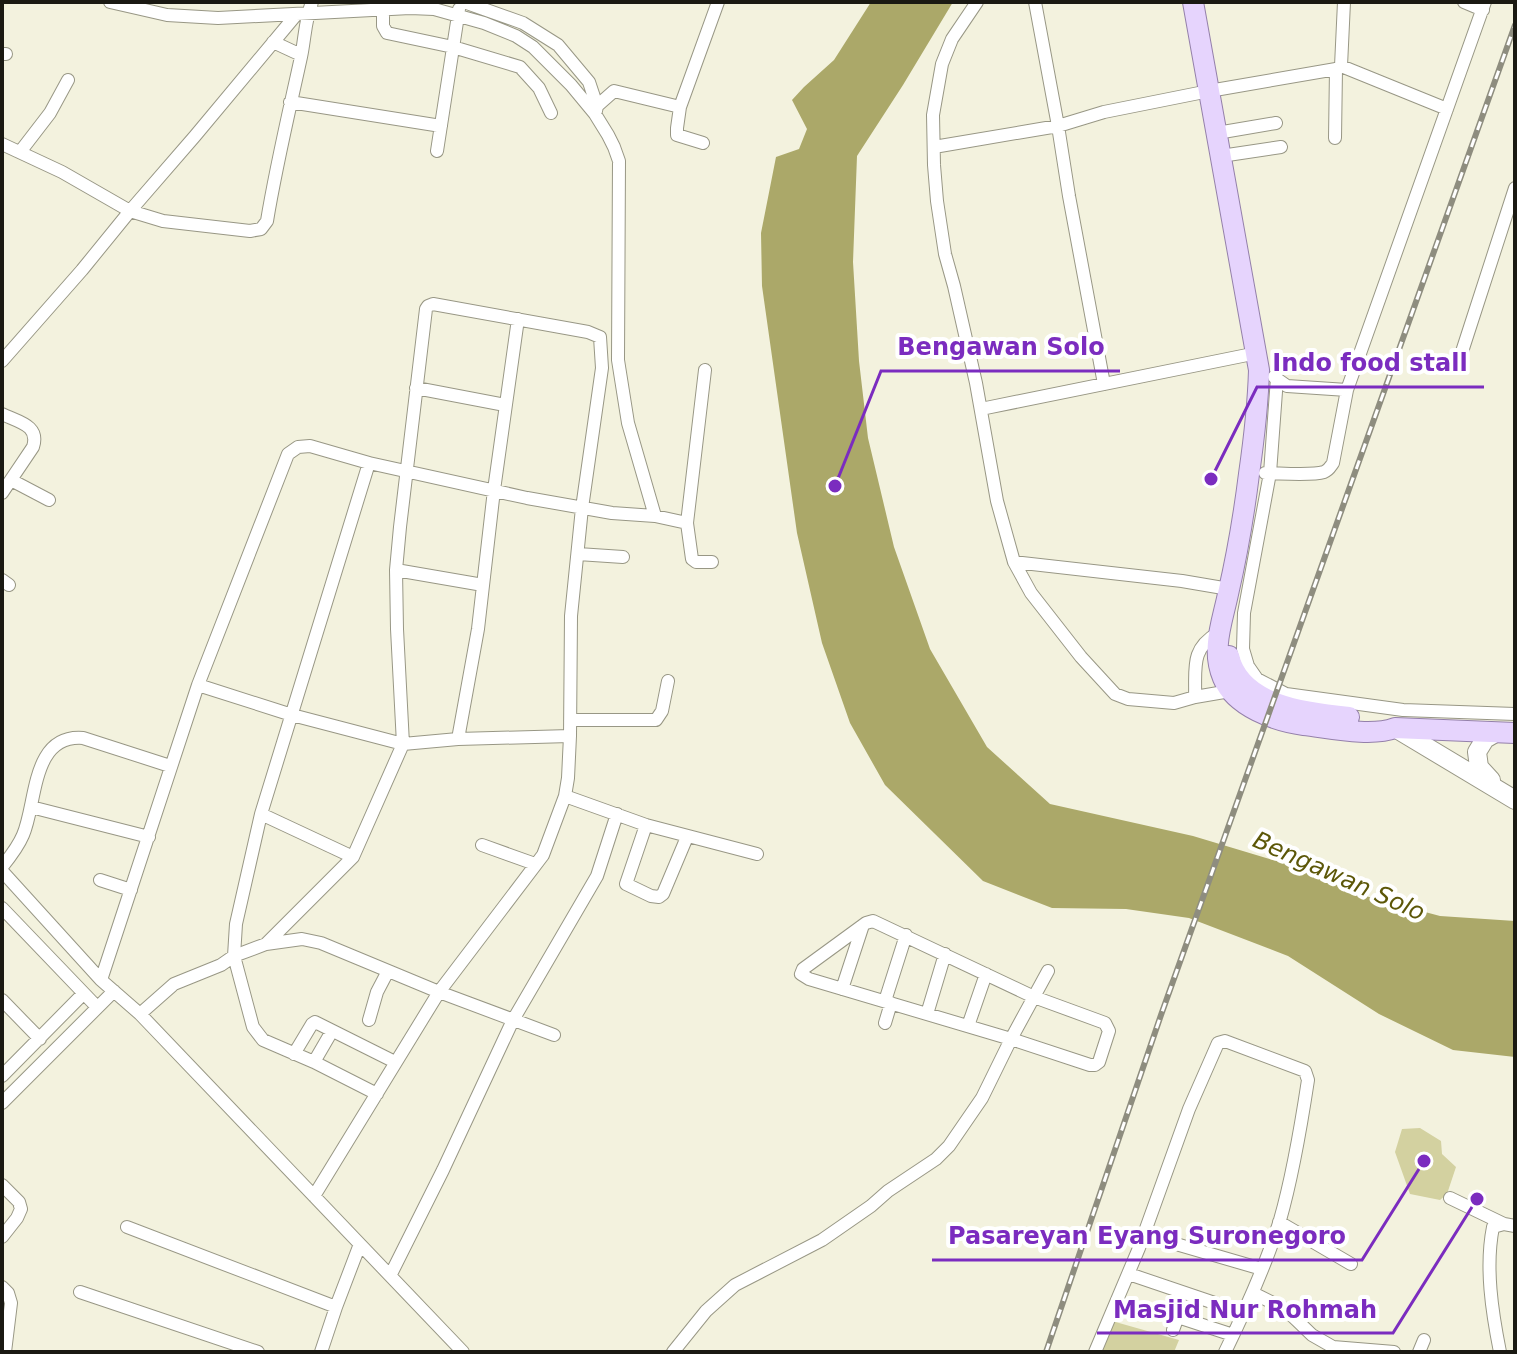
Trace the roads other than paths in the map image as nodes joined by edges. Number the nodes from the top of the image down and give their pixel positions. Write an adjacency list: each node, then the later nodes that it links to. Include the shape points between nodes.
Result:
1 (110, 2): 11 (street, via 147,12 218,18)
2 (718, 2): 23 (street)
3 (977, 2): 34 (street, via 942,64 933,115)
4 (1035, 2): 29 (street)
5 (1193, 2): 21 (main road)
6 (1344, 2): 17 (street)
7 (1464, 2): 9 (street)
8 (461, 6): 10 (street); 13 (street); 15 (street); 16 (street, via 523,23)
9 (1484, 6): 24 (street)
10 (383, 9): 11 (street); 13 (street, via 387,33)
11 (306, 10): 12 (street); 14 (street)
12 (273, 42): 14 (street); 40 (street)
13 (453, 47): 26 (street, via 520,67 539,88); 28 (street)
14 (301, 55): 22 (street)
15 (542, 55): 16 (street); 25 (street)
16 (567, 55): 19 (street)
17 (1338, 68): 21 (street); 24 (street); 31 (street)
18 (68, 80): 37 (street)
19 (589, 82): 20 (street); 25 (street)
20 (614, 91): 23 (street); 25 (street)
21 (1209, 91): 29 (street); 30 (main road)
22 (290, 102): 28 (street); 40 (street, via 264,227 250,231 174,223)
23 (680, 107): 32 (street, via 677,135)
24 (1447, 109): 50 (street)
25 (596, 110): 42 (street, via 619,161)
26 (551, 113)
27 (1276, 123): 30 (street)
28 (441, 126): 36 (street)
29 (1058, 126): 34 (street); 48 (street)
30 (1217, 133): 38 (main road)
31 (1335, 138)
32 (703, 143)
33 (2, 144): 37 (street)
34 (934, 147): 52 (street, via 945,254)
35 (1281, 147): 38 (street)
36 (437, 151)
37 (20, 152): 40 (street)
38 (1221, 156): 45 (main road)
39 (1515, 188): 44 (street)
40 (130, 211): 43 (street)
41 (518, 319): 46 (street, via 598,335); 49 (street, via 428,306); 51 (street)
42 (618, 360): 46 (street); 62 (street, via 628,423)
43 (2, 361)
44 (1458, 364)
45 (1264, 367): 48 (street); 50 (street, via 1287,386); 56 (main road, via 1258,395)
46 (602, 368): 61 (street)
47 (705, 370): 63 (street)
48 (1104, 384): 52 (street)
49 (416, 388): 51 (street); 55 (street)
50 (1347, 390): 56 (street, via 1329,469)
51 (505, 405): 58 (street)
52 (981, 409): 67 (street)
53 (2, 414): 57 (street, via 35,435)
54 (369, 463): 55 (street); 73 (street, via 310,446 288,454); 78 (street)
55 (407, 471): 58 (street); 68 (street)
56 (1260, 473): 70 (main road); 76 (street, via 1244,613 1248,666 1257,679 1286,694)
57 (11, 480): 59 (street); 60 (street)
58 (494, 490): 61 (street); 69 (street)
59 (2, 493)
60 (49, 500)
61 (582, 508): 62 (street); 64 (street)
62 (655, 516): 63 (street)
63 (687, 523): 66 (street, via 692,559)
64 (578, 554): 65 (street); 79 (street, via 571,616)
65 (623, 557)
66 (712, 562)
67 (1014, 562): 70 (street, via 1182,581); 75 (street, via 1047,615 1115,694 1174,703)
68 (396, 570): 69 (street); 84 (street)
69 (483, 585): 83 (street)
70 (1229, 592): 71 (main road); 76 (main road, via 1228,652 1244,684 1303,710)
71 (1218, 633): 74 (main road, via 1219,665); 75 (street, via 1196,654)
72 (668, 681): 79 (street, via 656,720)
73 (198, 685): 78 (street); 85 (street)
74 (1230, 691): 75 (street); 80 (main road, via 1254,709 1296,723 1379,732)
75 (1195, 697)
76 (1364, 711): 77 (street); 80 (main road)
77 (1515, 714)
78 (292, 715): 84 (street); 89 (street)
79 (570, 720): 82 (street)
80 (1395, 728): 81 (main road); 87 (main road)
81 (1506, 732): 87 (main road, via 1485,739 1477,756 1479,767)
82 (570, 736): 83 (street); 86 (street)
83 (458, 739): 84 (street)
84 (403, 744): 96 (street)
85 (170, 766): 88 (street, via 69,738 46,756); 92 (street)
86 (565, 796): 90 (street); 97 (street)
87 (1510, 796)
88 (31, 807): 92 (street); 98 (street, via 23,835)
89 (261, 814): 96 (street); 106 (street, via 236,924)
90 (617, 814): 91 (street); 122 (street, via 597,876)
91 (646, 825): 93 (street); 93 (street, via 626,884 651,896 663,894)
92 (149, 837): 100 (street)
93 (687, 837): 95 (street)
94 (482, 845): 97 (street)
95 (757, 854)
96 (353, 857): 104 (street)
97 (535, 864): 113 (street)
98 (2, 869): 110 (street)
99 (100, 880): 100 (street)
100 (131, 890): 110 (street)
101 (2, 908): 114 (street)
102 (863, 925): 103 (street, via 877,921); 111 (street); 111 (street, via 801,972)
103 (906, 935): 105 (street); 117 (street)
104 (266, 944): 106 (street); 107 (street, via 310,940)
105 (945, 954): 109 (street); 120 (street)
106 (234, 956): 119 (street, via 174,984); 129 (street, via 257,1034)
107 (388, 971): 113 (street); 121 (street)
108 (1048, 971): 115 (street)
109 (986, 974): 115 (street); 124 (street)
110 (101, 980): 112 (street)
111 (842, 989): 117 (street)
112 (114, 991): 118 (street); 119 (street)
113 (439, 992): 122 (street); 131 (street)
114 (83, 994): 118 (street); 127 (street)
115 (1034, 997): 128 (street); 128 (street, via 1105,1023 1109,1031 1099,1062 1090,1065)
116 (2, 1000): 127 (street)
117 (888, 1002): 120 (street); 123 (street)
118 (97, 1007): 134 (street)
119 (140, 1014): 136 (street)
120 (927, 1014): 124 (street)
121 (369, 1020)
122 (513, 1020): 126 (street); 146 (street)
123 (885, 1023)
124 (968, 1026): 128 (street)
125 (332, 1031): 129 (street, via 314,1022); 130 (street); 131 (street)
126 (554, 1035)
127 (40, 1039): 132 (street)
128 (1011, 1039): 159 (street, via 967,1123 936,1159 822,1240 735,1285)
129 (294, 1054): 130 (street)
130 (314, 1062): 133 (street)
131 (395, 1062): 133 (street)
132 (2, 1076)
133 (377, 1094): 136 (street)
134 (2, 1103)
135 (2, 1185): 142 (street, via 21,1209)
136 (314, 1196): 143 (street)
137 (1450, 1198): 139 (street)
138 (1279, 1222): 141 (street, via 1307,1074 1225,1041 1218,1043 1189,1109); 144 (street); 145 (street)
139 (1509, 1225): 163 (street, via 1493,1227 1491,1238 1491,1291)
140 (127, 1227): 151 (street)
141 (1145, 1235): 145 (street); 160 (street)
142 (2, 1237)
143 (360, 1244): 146 (street); 151 (street)
144 (1351, 1264)
145 (1262, 1269): 150 (street)
146 (391, 1274): 158 (street)
147 (1132, 1275): 152 (street)
148 (2, 1287): 155 (street, via 11,1303)
149 (80, 1292): 156 (street)
150 (1253, 1293): 152 (street); 162 (street, via 1285,1309 1333,1347)
151 (336, 1307): 157 (street)
152 (1244, 1313): 154 (street)
153 (1173, 1330): 154 (street, via 1181,1318)
154 (1233, 1335): 161 (street)
155 (5, 1352)
156 (258, 1352)
157 (321, 1352)
158 (463, 1352)
159 (673, 1352)
160 (1095, 1352)
161 (1225, 1352)
162 (1394, 1352)
163 (1500, 1352)

